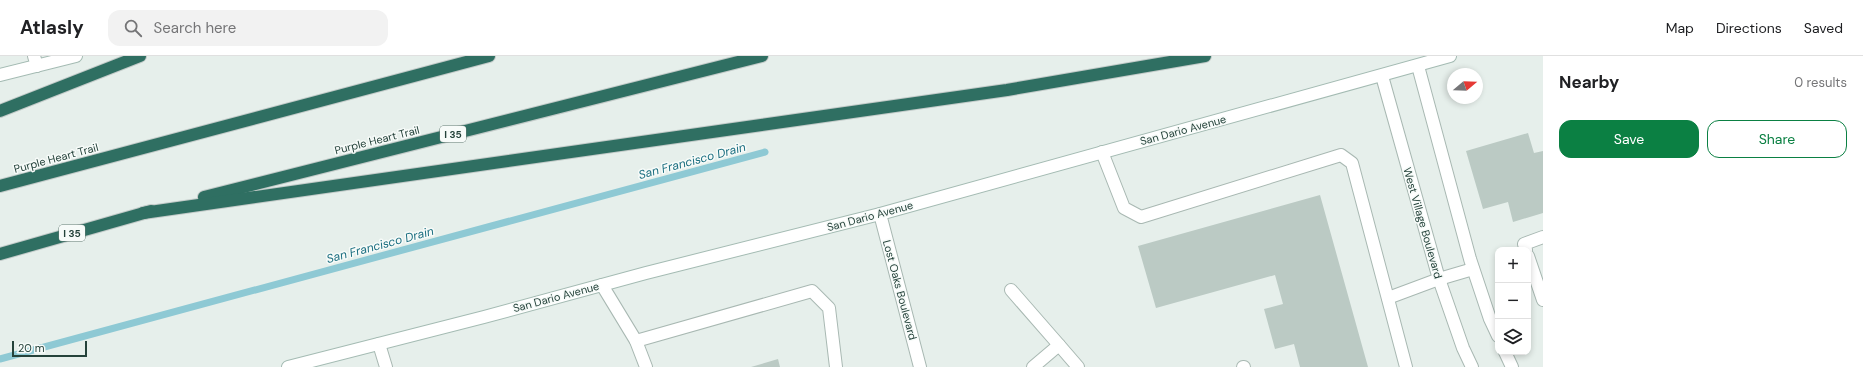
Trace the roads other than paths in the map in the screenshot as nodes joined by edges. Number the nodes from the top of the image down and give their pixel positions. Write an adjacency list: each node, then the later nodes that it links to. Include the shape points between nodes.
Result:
1 (76, 56): 7 (main road)
2 (140, 56): 11 (highway)
3 (489, 56): 13 (highway, Purple Heart Trail)
4 (762, 56): 14 (highway, Purple Heart Trail / I 35)
5 (1205, 56): 14 (highway, via 1007,90)
6 (1450, 56): 8 (main road, San Dario Avenue)
7 (36, 61): 9 (main road)
8 (1418, 66): 10 (main road, San Dario Avenue); 20 (main road)
9 (0, 75)
10 (1382, 76): 12 (main road, San Dario Avenue); 21 (main road, West Village Boulevard)
11 (0, 111)
12 (1102, 152): 15 (main road, San Dario Avenue); 24 (main road, via 1124,208 1141,217 1341,154 1352,163)
13 (0, 186)
14 (143, 213): 18 (highway, Purple Heart Trail / I 35)
15 (880, 214): 22 (main road, San Dario Avenue); 35 (main road, Lost Oaks Boulevard)
16 (1543, 237): 17 (main road, via 1524,244)
17 (1525, 247)
18 (0, 254)
19 (1531, 265): 25 (main road)
20 (1473, 270): 21 (main road); 26 (main road)
21 (1439, 280): 24 (main road); 39 (main road, West Village Boulevard)
22 (602, 285): 27 (main road); 28 (main road, San Dario Avenue)
23 (1011, 290): 29 (main road)
24 (1388, 298): 38 (main road)
25 (1543, 300)
26 (1495, 328)
27 (636, 341): 33 (main road); 34 (main road, via 812,290 829,308)
28 (379, 344): 31 (main road, San Dario Avenue); 32 (main road)
29 (1059, 345): 36 (main road); 37 (main road)
30 (1507, 355): 40 (main road)
31 (288, 367)
32 (386, 367)
33 (646, 367)
34 (836, 367)
35 (920, 367)
36 (1033, 367)
37 (1078, 367)
38 (1406, 367)
39 (1472, 367)
40 (1512, 367)

